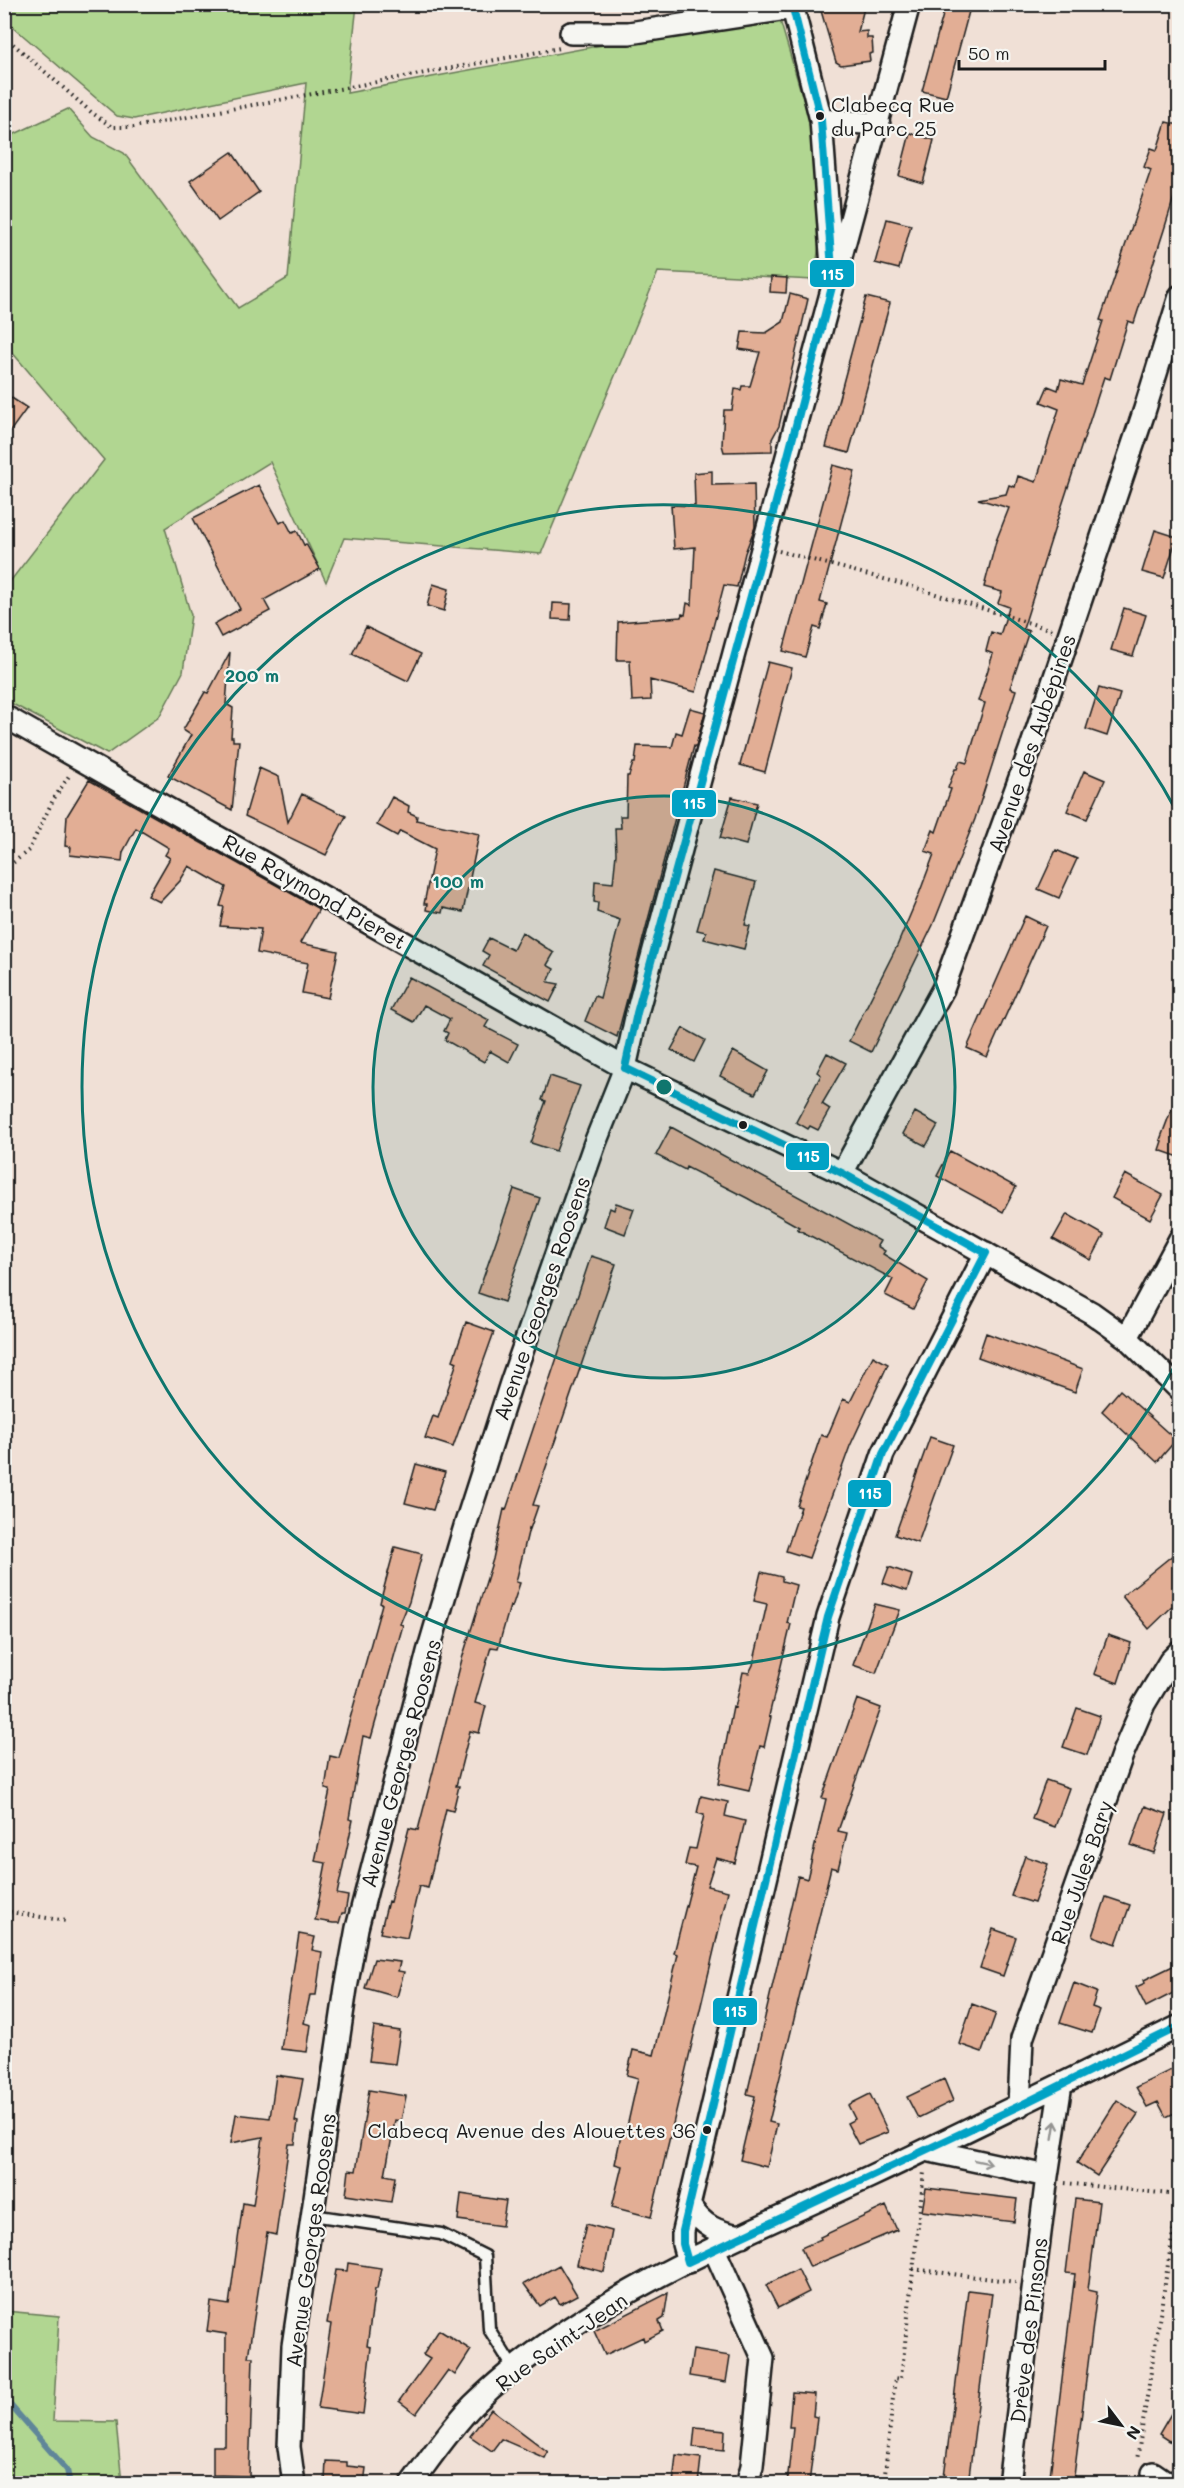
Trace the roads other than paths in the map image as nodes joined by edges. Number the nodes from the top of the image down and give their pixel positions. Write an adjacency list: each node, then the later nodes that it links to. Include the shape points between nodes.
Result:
1 (909, 4): 5 (street, Avenue Georges Roosens)
2 (792, 6): 3 (street, via 629,33); 4 (street)
3 (571, 33)
4 (821, 120): 5 (street); 6 (street)
5 (879, 124): 6 (street, Avenue Georges Roosens)
6 (833, 283): 9 (street, Avenue Georges Roosens)
7 (1179, 296): 10 (street, Avenue des Aubépines, via 1033,742 943,989)
8 (4, 716): 9 (street, Rue Raymond Pieret)
9 (625, 1068): 10 (street, Rue Raymond Pieret); 22 (street, Avenue Georges Roosens, via 511,1383 428,1652 357,1928)
10 (842, 1173): 12 (street, Rue Raymond Pieret)
11 (1179, 1239): 13 (street)
12 (986, 1253): 13 (street, Rue Raymond Pieret, via 1092,1313); 21 (street, via 883,1454 828,1617)
13 (1127, 1338): 14 (street, Rue Raymond Pieret)
14 (1179, 1390)
15 (1179, 1651): 18 (street, Rue Jules Bary, via 1144,1704 1087,1853 1022,2039)
16 (1179, 2026): 17 (street, Rue Saint-Jean)
17 (1061, 2084): 18 (street, Rue Saint-Jean); 20 (street, Drève des Pinsons, one-way to 17)
18 (1019, 2106): 19 (street, Rue Saint-Jean)
19 (926, 2150): 20 (street, one-way to 20); 23 (street, Rue Saint-Jean)
20 (1047, 2178): 30 (street, Drève des Pinsons)
21 (689, 2205): 23 (street, via 708,2227 722,2234); 25 (street, via 683,2231)
22 (312, 2215): 26 (lane, via 441,2234 484,2256 489,2329); 27 (street, Avenue Georges Roosens, via 293,2346 289,2447)
23 (742, 2236): 24 (street, Rue Saint-Jean)
24 (714, 2249): 25 (street, Rue Saint-Jean); 29 (street, via 763,2358)
25 (688, 2262): 26 (street, Rue Saint-Jean, via 591,2314)
26 (514, 2369): 28 (street, Rue Saint-Jean, via 473,2406)
27 (294, 2484)
28 (411, 2484)
29 (747, 2484)
30 (1009, 2484)

